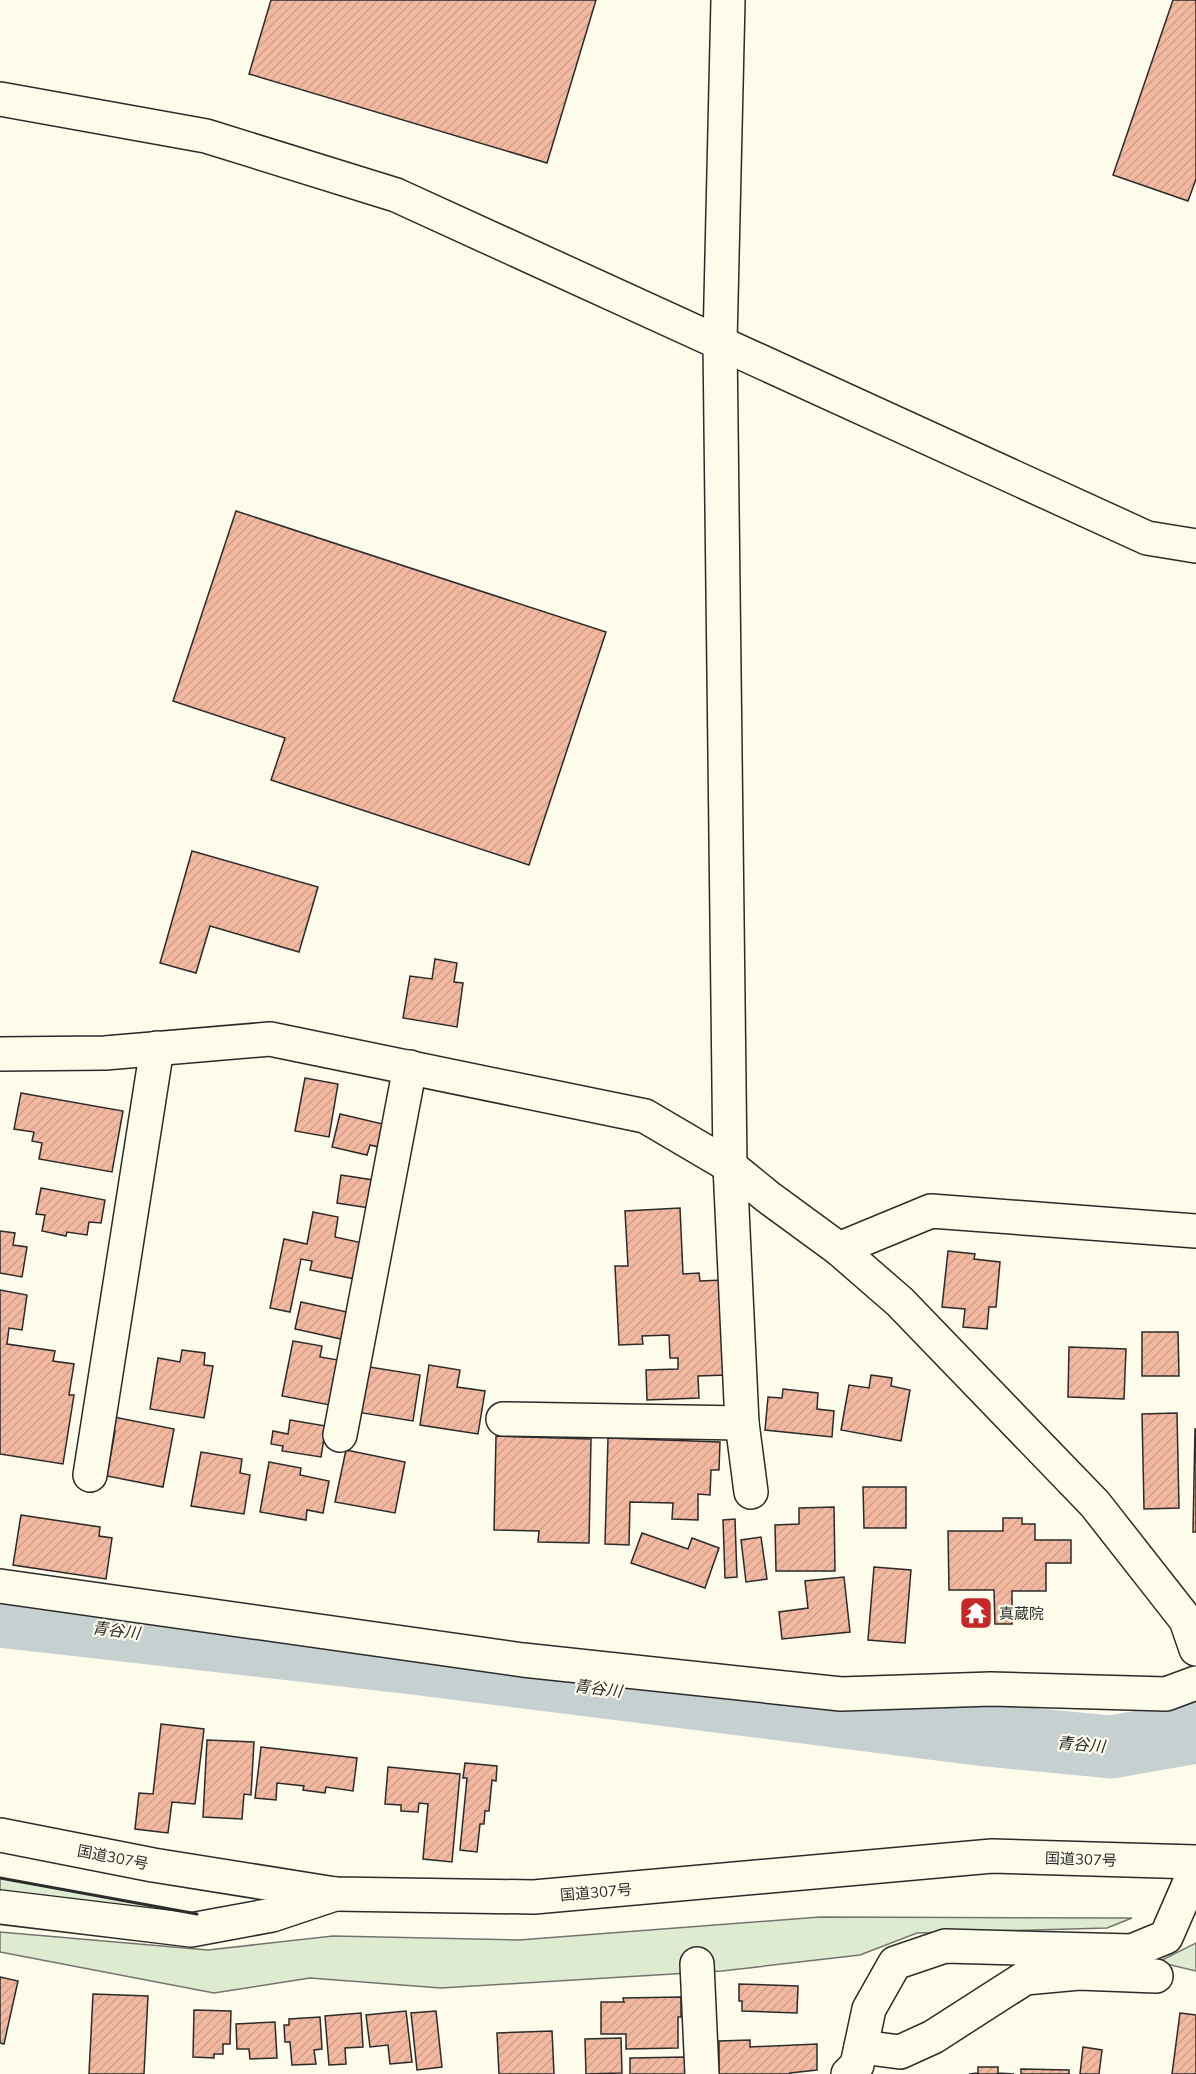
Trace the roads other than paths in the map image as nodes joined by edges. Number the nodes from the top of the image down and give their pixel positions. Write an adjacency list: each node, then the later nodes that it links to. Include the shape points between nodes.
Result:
1 (728, 0): 3 (main road)
2 (0, 99): 3 (main road, via 206,136 396,195)
3 (720, 343): 4 (main road, via 1147,538); 8 (main road)
4 (1196, 546)
5 (157, 1048): 6 (main road, via 105,1053); 7 (main road, via 270,1039); 14 (main road)
6 (0, 1054)
7 (410, 1067): 8 (main road, via 645,1116); 13 (main road)
8 (730, 1166): 10 (main road); 12 (main road)
9 (1196, 1231): 10 (main road, via 931,1211)
10 (839, 1249): 17 (main road, via 900,1302 1095,1504 1186,1620)
11 (503, 1419): 12 (main road)
12 (742, 1423): 15 (main road)
13 (340, 1435)
14 (90, 1475)
15 (751, 1492)
16 (0, 1586): 18 (main road, via 523,1660 841,1694 991,1689 1166,1694)
17 (1196, 1649)
18 (1196, 1683)
19 (0, 1835): 22 (main road, 国道307号, via 153,1865)
20 (1196, 1862): 22 (main road, 国道307号, via 992,1856 534,1897)
21 (1196, 1868): 26 (main road, via 1166,1936 1132,1951 945,1946 895,1963 869,2009)
22 (335, 1894): 23 (main road, via 272,1916 191,1930)
23 (0, 1907)
24 (697, 1964): 27 (main road)
25 (1156, 1976): 26 (main road, via 1079,1974 1025,1978 933,2037 900,2052)
26 (855, 2061)
27 (702, 2074)

